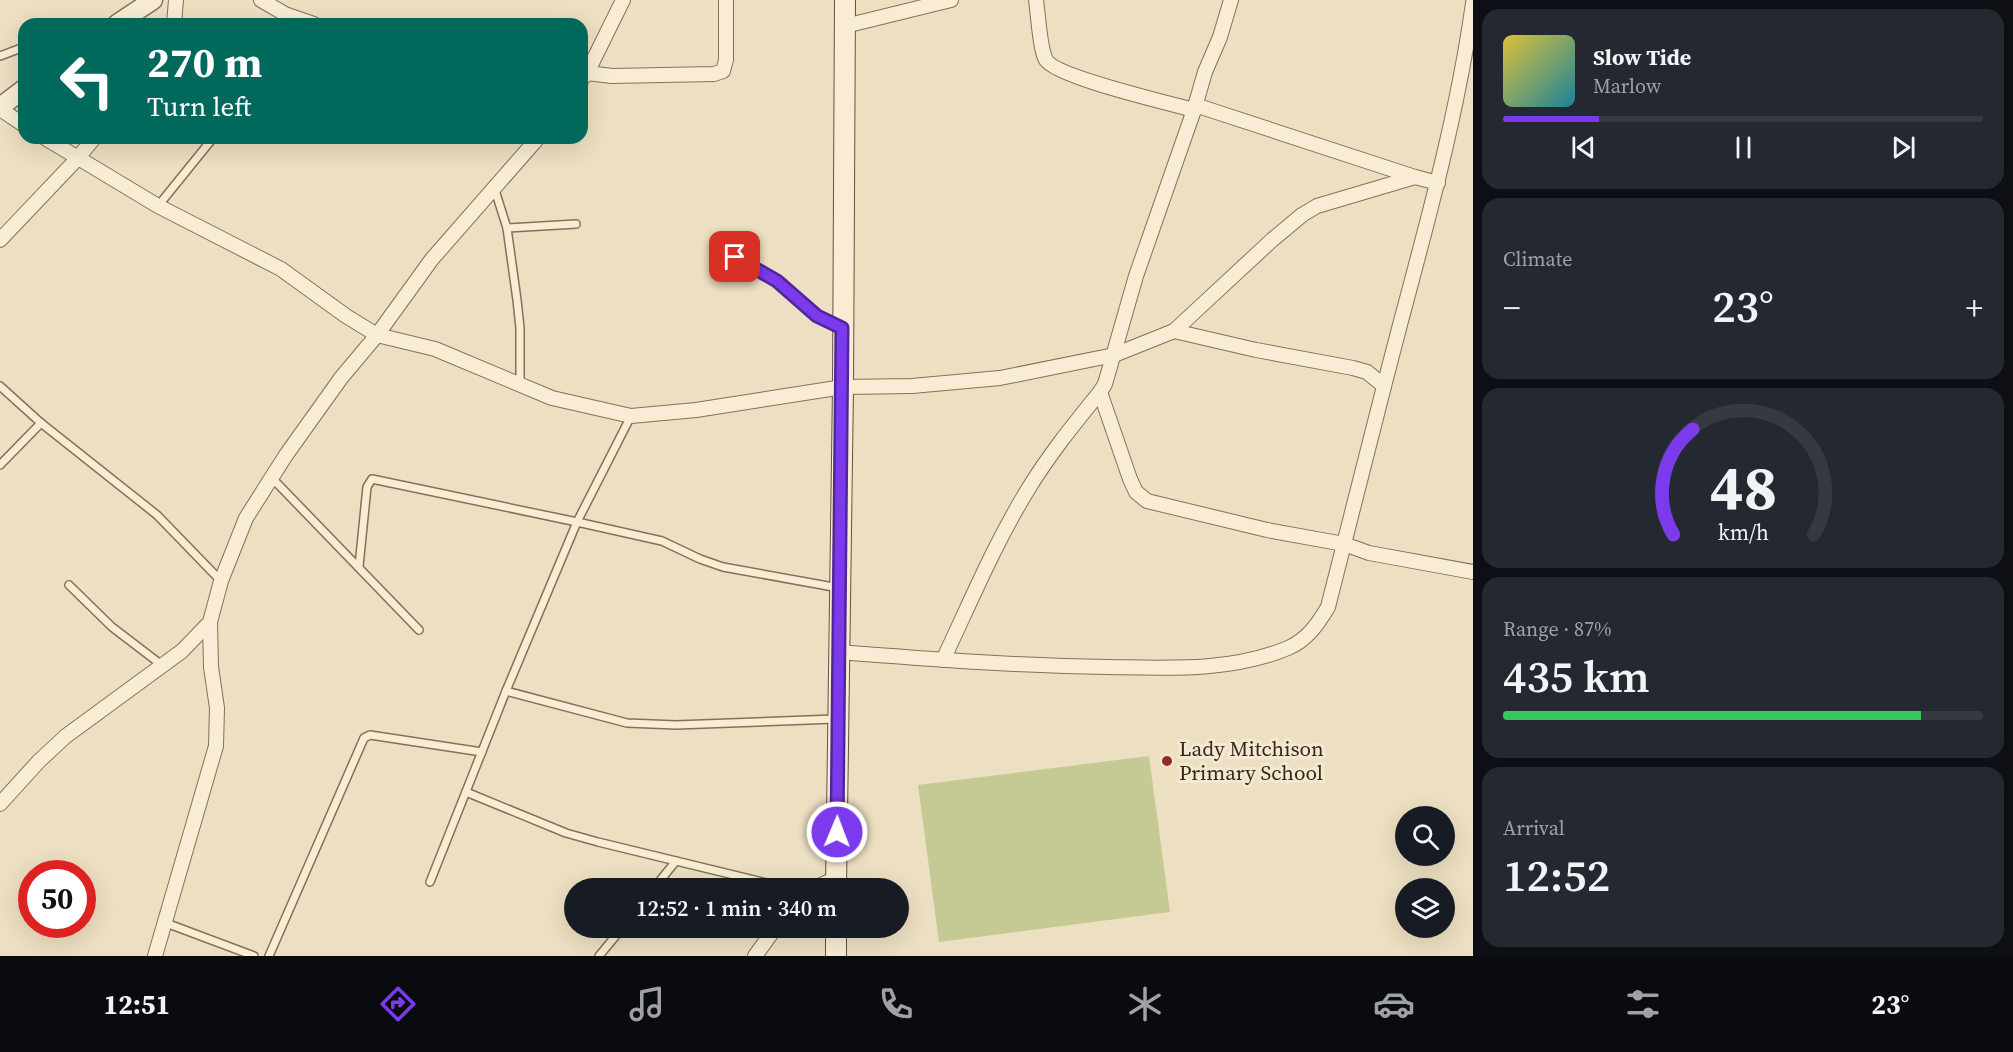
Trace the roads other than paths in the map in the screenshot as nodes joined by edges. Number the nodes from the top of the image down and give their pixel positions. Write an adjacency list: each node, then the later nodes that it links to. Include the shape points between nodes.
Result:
1 (176, 0): 12 (street)
2 (261, 0): 13 (street)
3 (623, 0): 18 (street)
4 (726, 0): 19 (street, via 723,71)
5 (845, 0): 14 (main road)
6 (951, 0): 14 (street)
7 (1036, 0): 21 (street, via 1044,54 1050,64 1094,82)
8 (1231, 0): 21 (street)
9 (143, 3): 11 (street)
10 (1473, 3): 16 (street)
11 (124, 18)
12 (174, 18)
13 (297, 18)
14 (844, 26): 37 (main road)
15 (18, 49): 17 (lane)
16 (1470, 54): 30 (street)
17 (0, 56)
18 (588, 70)
19 (588, 76)
20 (18, 93): 22 (street)
21 (1195, 107): 29 (street); 40 (street, via 1136,276)
22 (0, 108): 23 (street)
23 (18, 121)
24 (54, 144): 28 (street)
25 (89, 144): 28 (street)
26 (208, 144): 32 (lane)
27 (533, 144): 31 (street)
28 (77, 159): 32 (street); 35 (street)
29 (1415, 177): 30 (street); 38 (street, via 1317,206 1302,215)
30 (1438, 183): 43 (street)
31 (494, 187): 34 (lane); 39 (street, via 432,259)
32 (158, 206): 39 (street, via 281,269)
33 (576, 224): 34 (lane)
34 (507, 228): 41 (lane, via 519,316)
35 (0, 240)
36 (735, 257): 37 (lane, via 777,281 817,316)
37 (842, 328): 44 (main road)
38 (1174, 331): 40 (street); 43 (street, via 1353,368 1367,372)
39 (376, 335): 41 (street, via 435,349); 49 (street)
40 (1114, 356): 44 (street, via 968,382); 45 (street)
41 (520, 385): 46 (street, via 566,402)
42 (0, 386): 47 (lane)
43 (1384, 386): 51 (street)
44 (843, 387): 46 (street); 56 (main road)
45 (1101, 392): 51 (street, via 1130,479 1140,497 1195,514); 60 (street, via 1027,490)
46 (631, 416): 50 (lane)
47 (41, 423): 48 (lane); 54 (lane, via 157,515)
48 (0, 465)
49 (271, 477): 52 (lane); 54 (street, via 246,518)
50 (578, 522): 52 (lane, via 372,479 367,487); 56 (lane, via 662,541 723,567); 62 (lane)
51 (1344, 544): 53 (street, via 1369,554); 60 (street, via 1328,607 1314,630 1290,648 1255,659 1190,669)
52 (359, 566): 58 (lane)
53 (1473, 572)
54 (221, 581): 57 (street)
55 (69, 585): 61 (lane, via 112,627)
56 (839, 588): 59 (main road)
57 (210, 622): 61 (street); 72 (street, via 216,746)
58 (419, 630)
59 (839, 652): 60 (street); 63 (main road)
60 (943, 660)
61 (163, 666): 66 (street, via 66,736)
62 (506, 691): 63 (lane, via 627,723); 64 (lane)
63 (839, 719): 70 (main road)
64 (482, 752): 65 (lane); 78 (lane, via 370,735 364,738)
65 (466, 792): 67 (lane, via 566,832); 71 (lane)
66 (1, 802)
67 (676, 861): 68 (lane); 69 (lane)
68 (662, 878)
69 (747, 878)
70 (836, 878)
71 (430, 882)
72 (166, 924): 76 (street); 77 (lane)
73 (614, 938): 79 (lane)
74 (768, 938): 80 (street)
75 (836, 938): 81 (main road)
76 (155, 956)
77 (255, 956)
78 (269, 956)
79 (598, 956)
80 (755, 956)
81 (836, 956)

